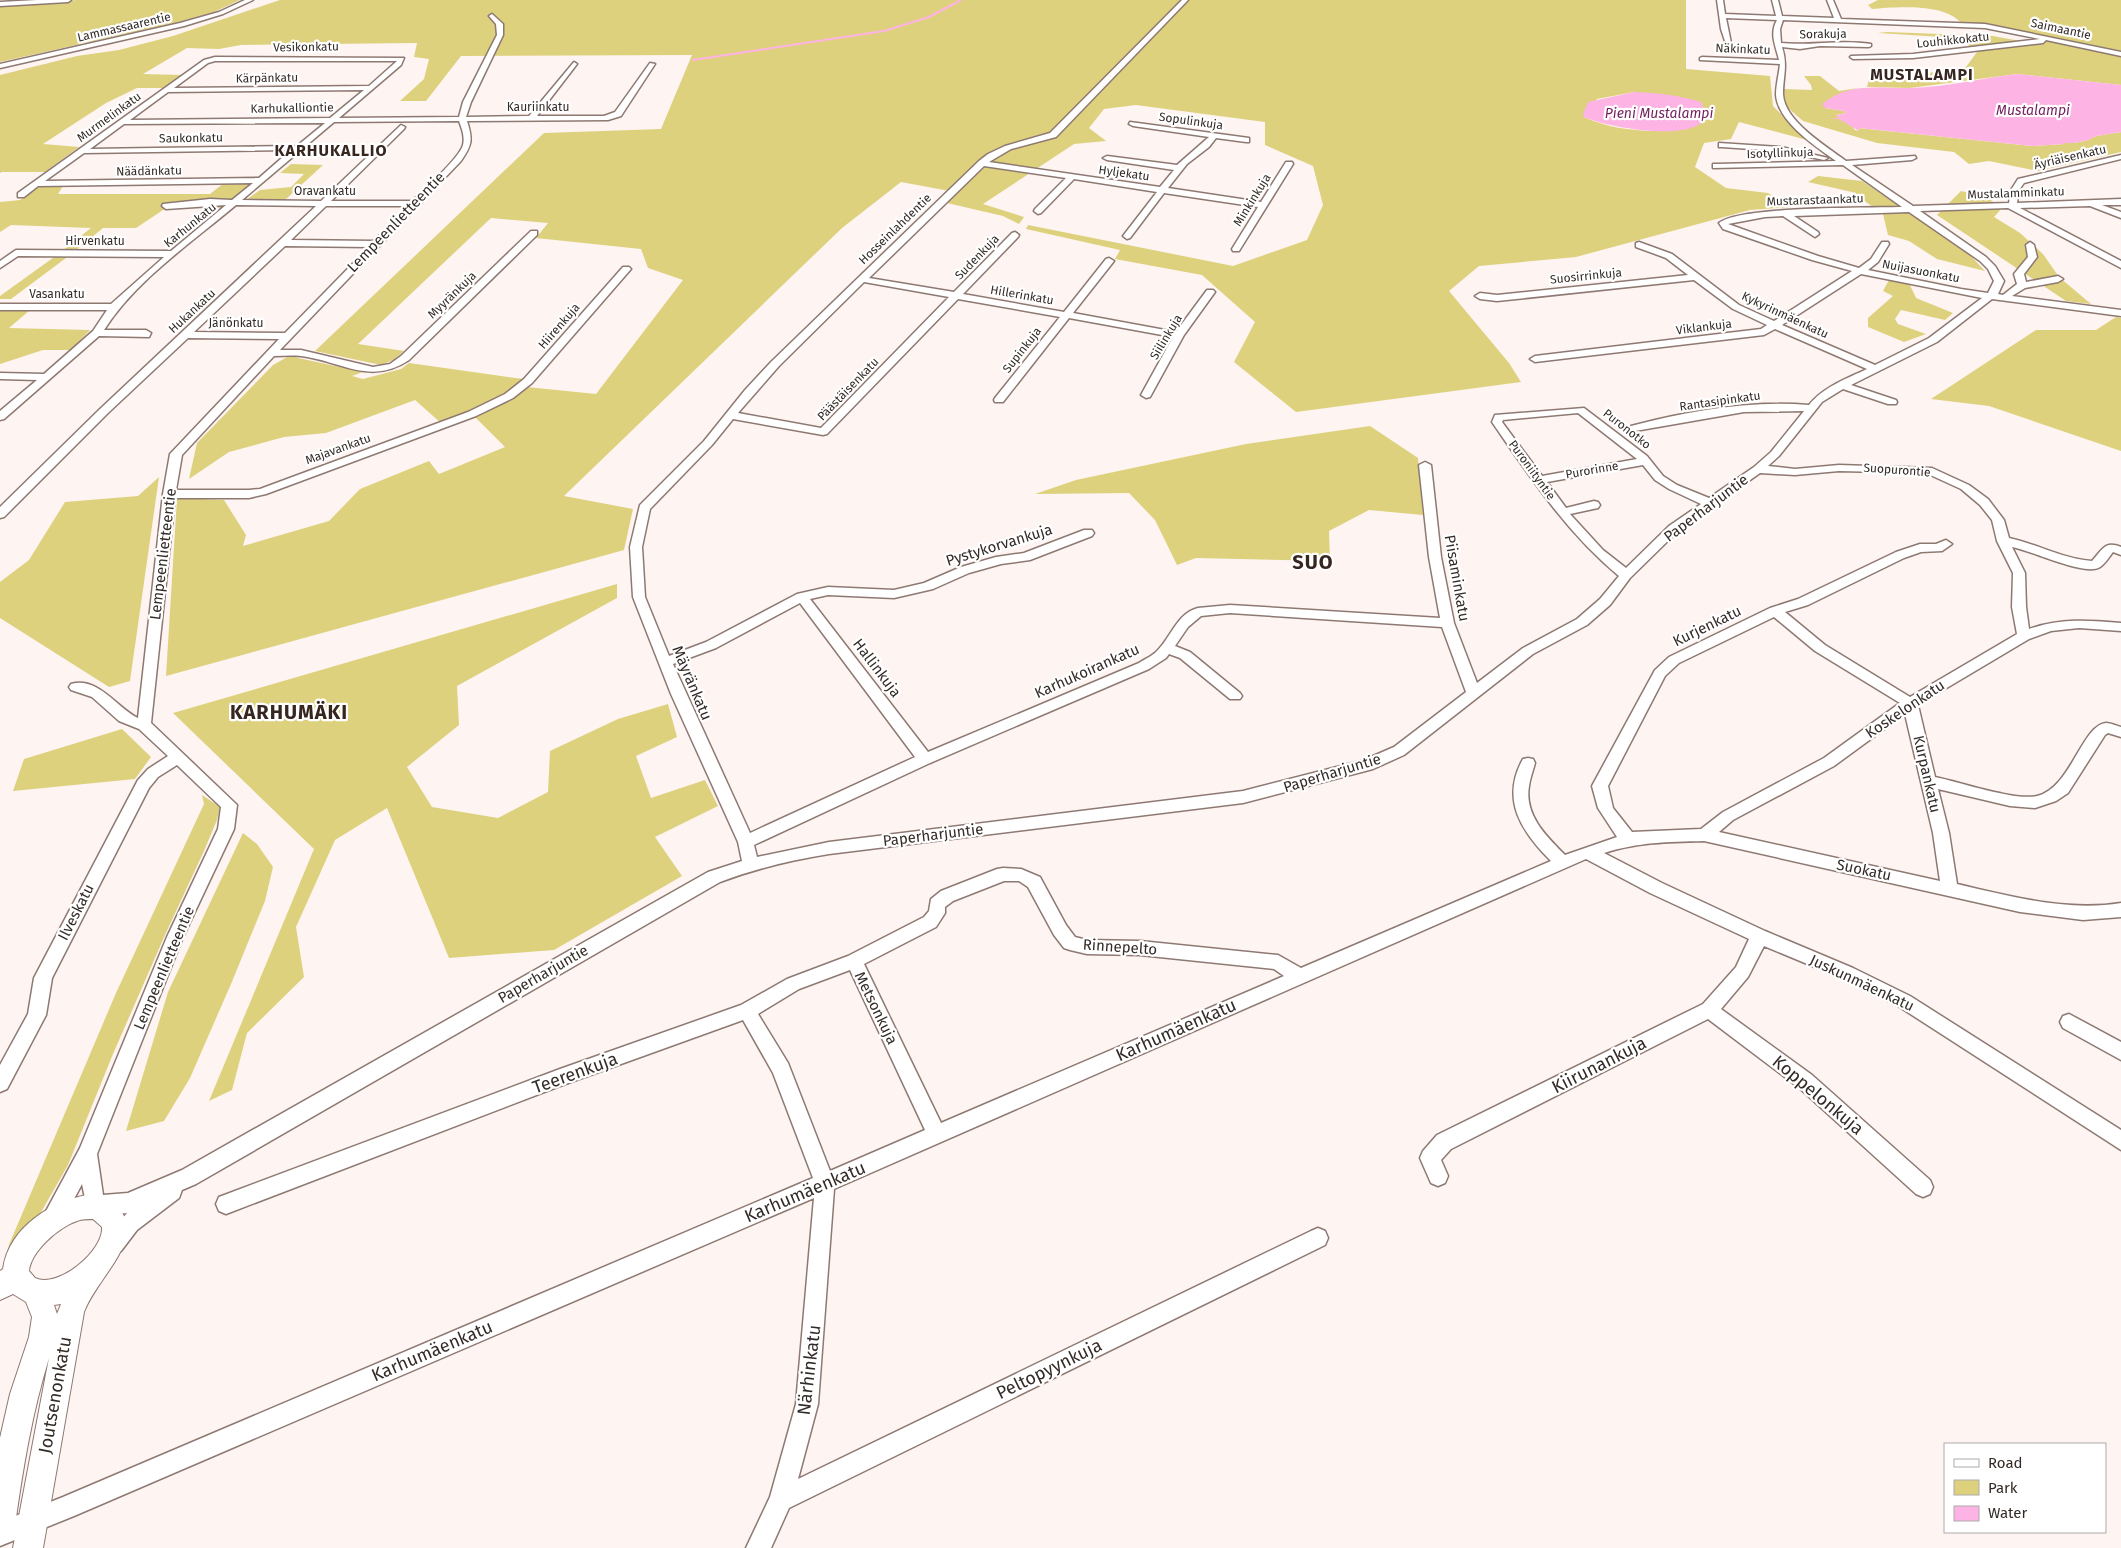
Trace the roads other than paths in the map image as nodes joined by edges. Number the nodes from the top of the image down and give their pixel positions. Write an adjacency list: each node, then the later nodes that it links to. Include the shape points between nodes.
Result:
1 (68, 0): 7 (street)
2 (250, 0): 24 (street, Lammassaarentie, via 169,29)
3 (1185, 0): 41 (street, Hosseinlahdentie, via 1053,135 1006,146)
4 (1720, 0): 9 (street)
5 (1774, 0): 10 (street)
6 (1830, 0): 11 (street)
7 (0, 4)
8 (492, 16): 29 (street, via 500,23 500,35)
9 (1722, 16): 10 (street, Saimaantie); 13 (street)
10 (1781, 19): 11 (street, Saimaantie); 14 (street)
11 (1838, 20): 12 (street, Saimaantie, via 1996,27)
12 (2054, 40): 15 (street, Saimaantie); 17 (street, Louhikkokatu, via 1913,56)
13 (1728, 43)
14 (1777, 45): 17 (street, Sorakuja, via 1800,47 1869,42 1867,52); 21 (street)
15 (2121, 54)
16 (1853, 57): 17 (street, Louhikkokatu)
17 (1874, 57)
18 (402, 59): 20 (street, Vesikonkatu); 25 (street, Karhunkatu)
19 (1702, 59): 21 (street, Näkinkatu)
20 (210, 60): 26 (street, Murmelinkatu)
21 (1783, 62): 42 (street, via 1782,107 1804,132)
22 (574, 64): 27 (street)
23 (652, 64): 27 (street, Kauriinkatu, via 613,117)
24 (0, 66)
25 (370, 88): 26 (street, Kärpänkatu); 28 (street, Karhunkatu)
26 (165, 90): 30 (street, Murmelinkatu)
27 (532, 118): 29 (street, Kauriinkatu)
28 (335, 119): 29 (street, Karhukalliontie); 30 (street, Karhukalliontie); 36 (street, Karhunkatu)
29 (462, 119): 55 (street, Lempeenlietteentie, via 467,146)
30 (122, 122): 37 (street, Murmelinkatu)
31 (1133, 124): 33 (street, Sopulinkuja)
32 (401, 127): 54 (street, Hukankatu)
33 (1214, 136): 34 (street, Sopulinkuja); 45 (street, via 1208,145)
34 (1246, 140)
35 (1722, 145): 42 (street, via 1781,149)
36 (301, 148): 37 (street, Saukonkatu); 47 (street, Karhunkatu)
37 (81, 151): 48 (street, Murmelinkatu)
38 (2121, 157): 57 (street, Äyriäisenkatu, via 2021,181)
39 (1107, 158): 45 (street)
40 (1912, 158): 42 (street)
41 (982, 163): 46 (street, Hyljekatu); 83 (street, Hosseinlahdentie)
42 (1845, 163): 44 (street, Isotyllinkuja); 59 (street)
43 (1289, 164): 56 (street, Minkinkuja)
44 (1716, 166)
45 (1179, 168): 49 (street)
46 (1072, 177): 49 (street, Hyljekatu); 60 (street)
47 (263, 180): 48 (street, Näädänkatu); 52 (street, Karhunkatu)
48 (36, 184): 50 (street, Murmelinkatu)
49 (1164, 190): 56 (street, Hyljekatu); 67 (street)
50 (21, 195)
51 (2121, 202): 53 (street, Mustalamminkatu)
52 (236, 203): 54 (street, Oravankatu); 58 (street, Oravankatu); 76 (street, Karhunkatu)
53 (2088, 203): 57 (street, Mustalamminkatu); 62 (street)
54 (322, 204): 55 (street, Oravankatu); 68 (street, Hukankatu)
55 (413, 204): 69 (street, Lempeenlietteentie)
56 (1263, 205): 73 (street, Minkinkuja)
57 (2011, 205): 59 (street, Mustalamminkatu); 79 (street)
58 (166, 206)
59 (1911, 209): 61 (street, Mustarastaankatu); 89 (street, via 1983,258 1999,280)
60 (1038, 211)
61 (1786, 214): 63 (street, Mustarastaankatu, via 1742,218); 65 (street)
62 (2121, 215)
63 (1724, 225): 81 (street, Nuijasuonkatu, via 1760,240)
64 (534, 233): 102 (street, Myyränkuja, via 405,358 385,369 373,370 301,353)
65 (1815, 234)
66 (1015, 235): 87 (street, Sudenkuja)
67 (1126, 236)
68 (283, 243): 69 (street); 98 (street, Hukankatu)
69 (375, 244): 100 (street, Lempeenlietteentie)
70 (1884, 244): 81 (street, Viklankuja, via 1877,260)
71 (1638, 245): 82 (street, Kykyrinmäenkatu, via 1669,256)
72 (2030, 245): 85 (street, via 2033,257 2019,274)
73 (1236, 250)
74 (0, 253): 75 (street, Hirvenkatu)
75 (16, 254): 76 (street, Hirvenkatu); 78 (street)
76 (173, 254): 90 (street, Karhunkatu)
77 (1109, 261): 93 (street, Supinkuja)
78 (0, 265)
79 (2121, 265)
80 (626, 268): 109 (street, Hiirenkuja, via 528,381)
81 (1859, 271): 89 (street, Nuijasuonkatu); 94 (street, Viklankuja)
82 (1695, 277): 88 (street, Suosirrinkuja, via 1497,298); 94 (street, Kykyrinmäenkatu, via 1736,307)
83 (861, 279): 87 (street, Hillerinkatu); 114 (street, Hosseinlahdentie, via 756,385)
84 (2058, 279): 85 (street)
85 (2022, 285): 89 (street, Paperharjuntie)
86 (1210, 292): 99 (street, Siilinkuja)
87 (956, 296): 93 (street, Hillerinkatu); 114 (street, Päästäisenkatu, via 823,432)
88 (1480, 296)
89 (1998, 297): 92 (street, Nuijasuonkatu); 104 (street, Paperharjuntie, via 1932,340)
90 (114, 306): 91 (street, Vasankatu); 96 (street, Karhunkatu)
91 (0, 307)
92 (2121, 313)
93 (1065, 315): 99 (street, Hillerinkatu); 110 (street, Supinkuja)
94 (1775, 325): 95 (street, Viklankuja); 101 (street, Kykyrinmäenkatu)
95 (1764, 332): 101 (street); 103 (street, Viklankuja)
96 (97, 333): 97 (street); 106 (street, Karhunkatu)
97 (146, 335)
98 (184, 335): 100 (street, Jänönkatu); 126 (street, Hukankatu)
99 (1179, 335): 108 (street, Siilinkuja)
100 (287, 336): 102 (street, Lempeenlietteentie)
101 (1804, 339): 104 (street, Kykyrinmäenkatu)
102 (271, 353): 121 (street, Lempeenlietteentie, via 176,454)
103 (1535, 359)
104 (1875, 368): 107 (street, Paperharjuntie)
105 (0, 376): 106 (street)
106 (46, 377): 115 (street, Karhunkatu)
107 (1842, 385): 111 (street); 112 (street, Paperharjuntie)
108 (1146, 395)
109 (509, 396): 121 (street, Majavankatu, via 472,414 262,492)
110 (999, 400)
111 (1892, 402)
112 (1810, 408): 116 (street, Rantasipinkatu, via 1747,409); 119 (street, Paperharjuntie, via 1776,454)
113 (1576, 410): 117 (street, Puronotko, via 1585,413); 120 (street, Puroniityntie, via 1499,417 1497,422)
114 (732, 415): 124 (street, Hosseinlahdentie)
115 (0, 417)
116 (1635, 428)
117 (1645, 461): 120 (street, Purorinne); 122 (street, Puronotko, via 1659,478)
118 (1425, 465): 134 (street, Piisaminkatu, via 1435,557)
119 (1758, 469): 122 (street, Paperharjuntie); 128 (street, Suopurontie, via 1795,472 1839,468 1928,470 1965,487 1984,502 1998,520)
120 (1539, 480): 125 (street, Puroniityntie)
121 (169, 494): 143 (street, Lempeenlietteentie)
122 (1710, 503): 131 (street, Paperharjuntie, via 1673,529)
123 (1594, 505): 125 (street)
124 (644, 508): 138 (street, Mäyränkatu, via 636,547 639,597)
125 (1563, 512): 131 (street, Puroniityntie, via 1599,553)
126 (0, 514)
127 (1088, 533): 132 (street, Pystykorvankuja, via 1026,557 1000,560 928,586 894,594 828,591)
128 (2003, 541): 130 (street, via 2076,564 2095,565 2111,547); 136 (street, Suopurontie, via 2018,573)
129 (1946, 544): 133 (street, Kurjenkatu, via 1900,555 1803,602)
130 (2121, 551)
131 (1626, 575): 140 (street, Paperharjuntie, via 1605,602 1582,622 1528,651)
132 (802, 596): 138 (street, Pystykorvankuja, via 711,645); 146 (street, Hallinkuja)
133 (1775, 611): 142 (street, via 1820,648); 150 (street, Kurjenkatu, via 1674,660 1660,673 1600,786 1600,796 1610,818)
134 (1447, 623): 137 (street, Karhukoirankatu, via 1230,609 1198,612 1183,624); 140 (street, Piisaminkatu)
135 (2121, 627): 136 (street, Koskelonkatu, via 2079,624 2049,627)
136 (2024, 636): 142 (street, Koskelonkatu)
137 (1167, 648): 141 (street, via 1185,655); 146 (street, Karhukoirankatu, via 1144,666)
138 (666, 662): 151 (street, Mäyränkatu)
139 (76, 687): 143 (street, via 100,694 126,720)
140 (1473, 692): 155 (street, Paperharjuntie, via 1399,751 1376,762 1243,797 829,848)
141 (1235, 696)
142 (1910, 703): 148 (street, Kurpankatu); 149 (street, Koskelonkatu, via 1829,762 1728,816)
143 (144, 725): 145 (street, Lempeenlietteentie)
144 (2121, 732): 148 (street, via 2107,728 2100,731 2063,789 2035,802 2010,800)
145 (178, 757): 165 (street, Ilveskatu, via 153,773 143,784 43,978 37,1015); 168 (street, Lempeenlietteentie, via 229,806 226,829 175,937)
146 (925, 759): 151 (street, Karhukoirankatu)
147 (1528, 763): 154 (street, via 1521,787 1522,805 1531,830)
148 (1930, 782): 156 (street, Kurpankatu)
149 (1704, 835): 150 (street, Suokatu); 156 (street, Suokatu)
150 (1628, 839): 152 (street, Suokatu)
151 (746, 842): 155 (street, Mäyränkatu)
152 (1608, 846): 153 (street, Karhumäenkatu)
153 (1587, 852): 154 (street, Karhumäenkatu); 158 (street, Juskunmäenkatu)
154 (1562, 862): 160 (street, Karhumäenkatu)
155 (750, 863): 170 (street, Paperharjuntie, via 705,882)
156 (1949, 888): 157 (street, Suokatu, via 2070,912)
157 (2121, 910)
158 (1759, 936): 161 (street, Kiirunankuja, via 1742,972); 167 (street, Juskunmäenkatu, via 1904,1001)
159 (854, 961): 160 (street, Rinnepelto, via 930,922 937,913 937,904 947,896 1003,874 1021,875 1034,882 1070,943 1278,962); 162 (street, Metsonkuja, via 793,984); 166 (street, Metsonkuja)
160 (1298, 976): 166 (street, Karhumäenkatu)
161 (1709, 1010): 169 (street, Kiirunankuja, via 1444,1142 1430,1158); 172 (street, Koppelonkuja, via 1805,1081)
162 (747, 1011): 171 (street, via 781,1069); 173 (street, Teerenkuja)
163 (2069, 1022): 164 (street)
164 (2121, 1052)
165 (0, 1083)
166 (937, 1135): 171 (street, Karhumäenkatu)
167 (2121, 1141)
168 (87, 1154): 174 (street); 175 (street, Lempeenlietteentie)
169 (1438, 1176)
170 (189, 1177): 174 (street, Paperharjuntie, via 128,1203); 177 (street, Paperharjuntie, via 130,1223)
171 (825, 1184): 179 (street, Närhinkatu, via 807,1404); 180 (street, Karhumäenkatu)
172 (1923, 1187)
173 (226, 1204)
174 (95, 1206): 175 (main road, via 75,1208); 177 (main road, via 114,1224)
175 (51, 1221): 178 (main road, via 31,1238 22,1251 17,1264)
176 (1318, 1238): 179 (street, Peltopyynkuja)
177 (108, 1253): 178 (main road, via 68,1288 49,1294); 180 (main road, Joutsenonkatu, via 77,1296 71,1312)
178 (18, 1285): 181 (main road, Joutsenonkatu, via 46,1317 24,1394)
179 (781, 1500): 184 (street, Närhinkatu)
180 (33, 1521): 182 (street, Karhumäenkatu); 183 (main road, Joutsenonkatu)
181 (0, 1524)
182 (0, 1534)
183 (28, 1548)
184 (758, 1548)

